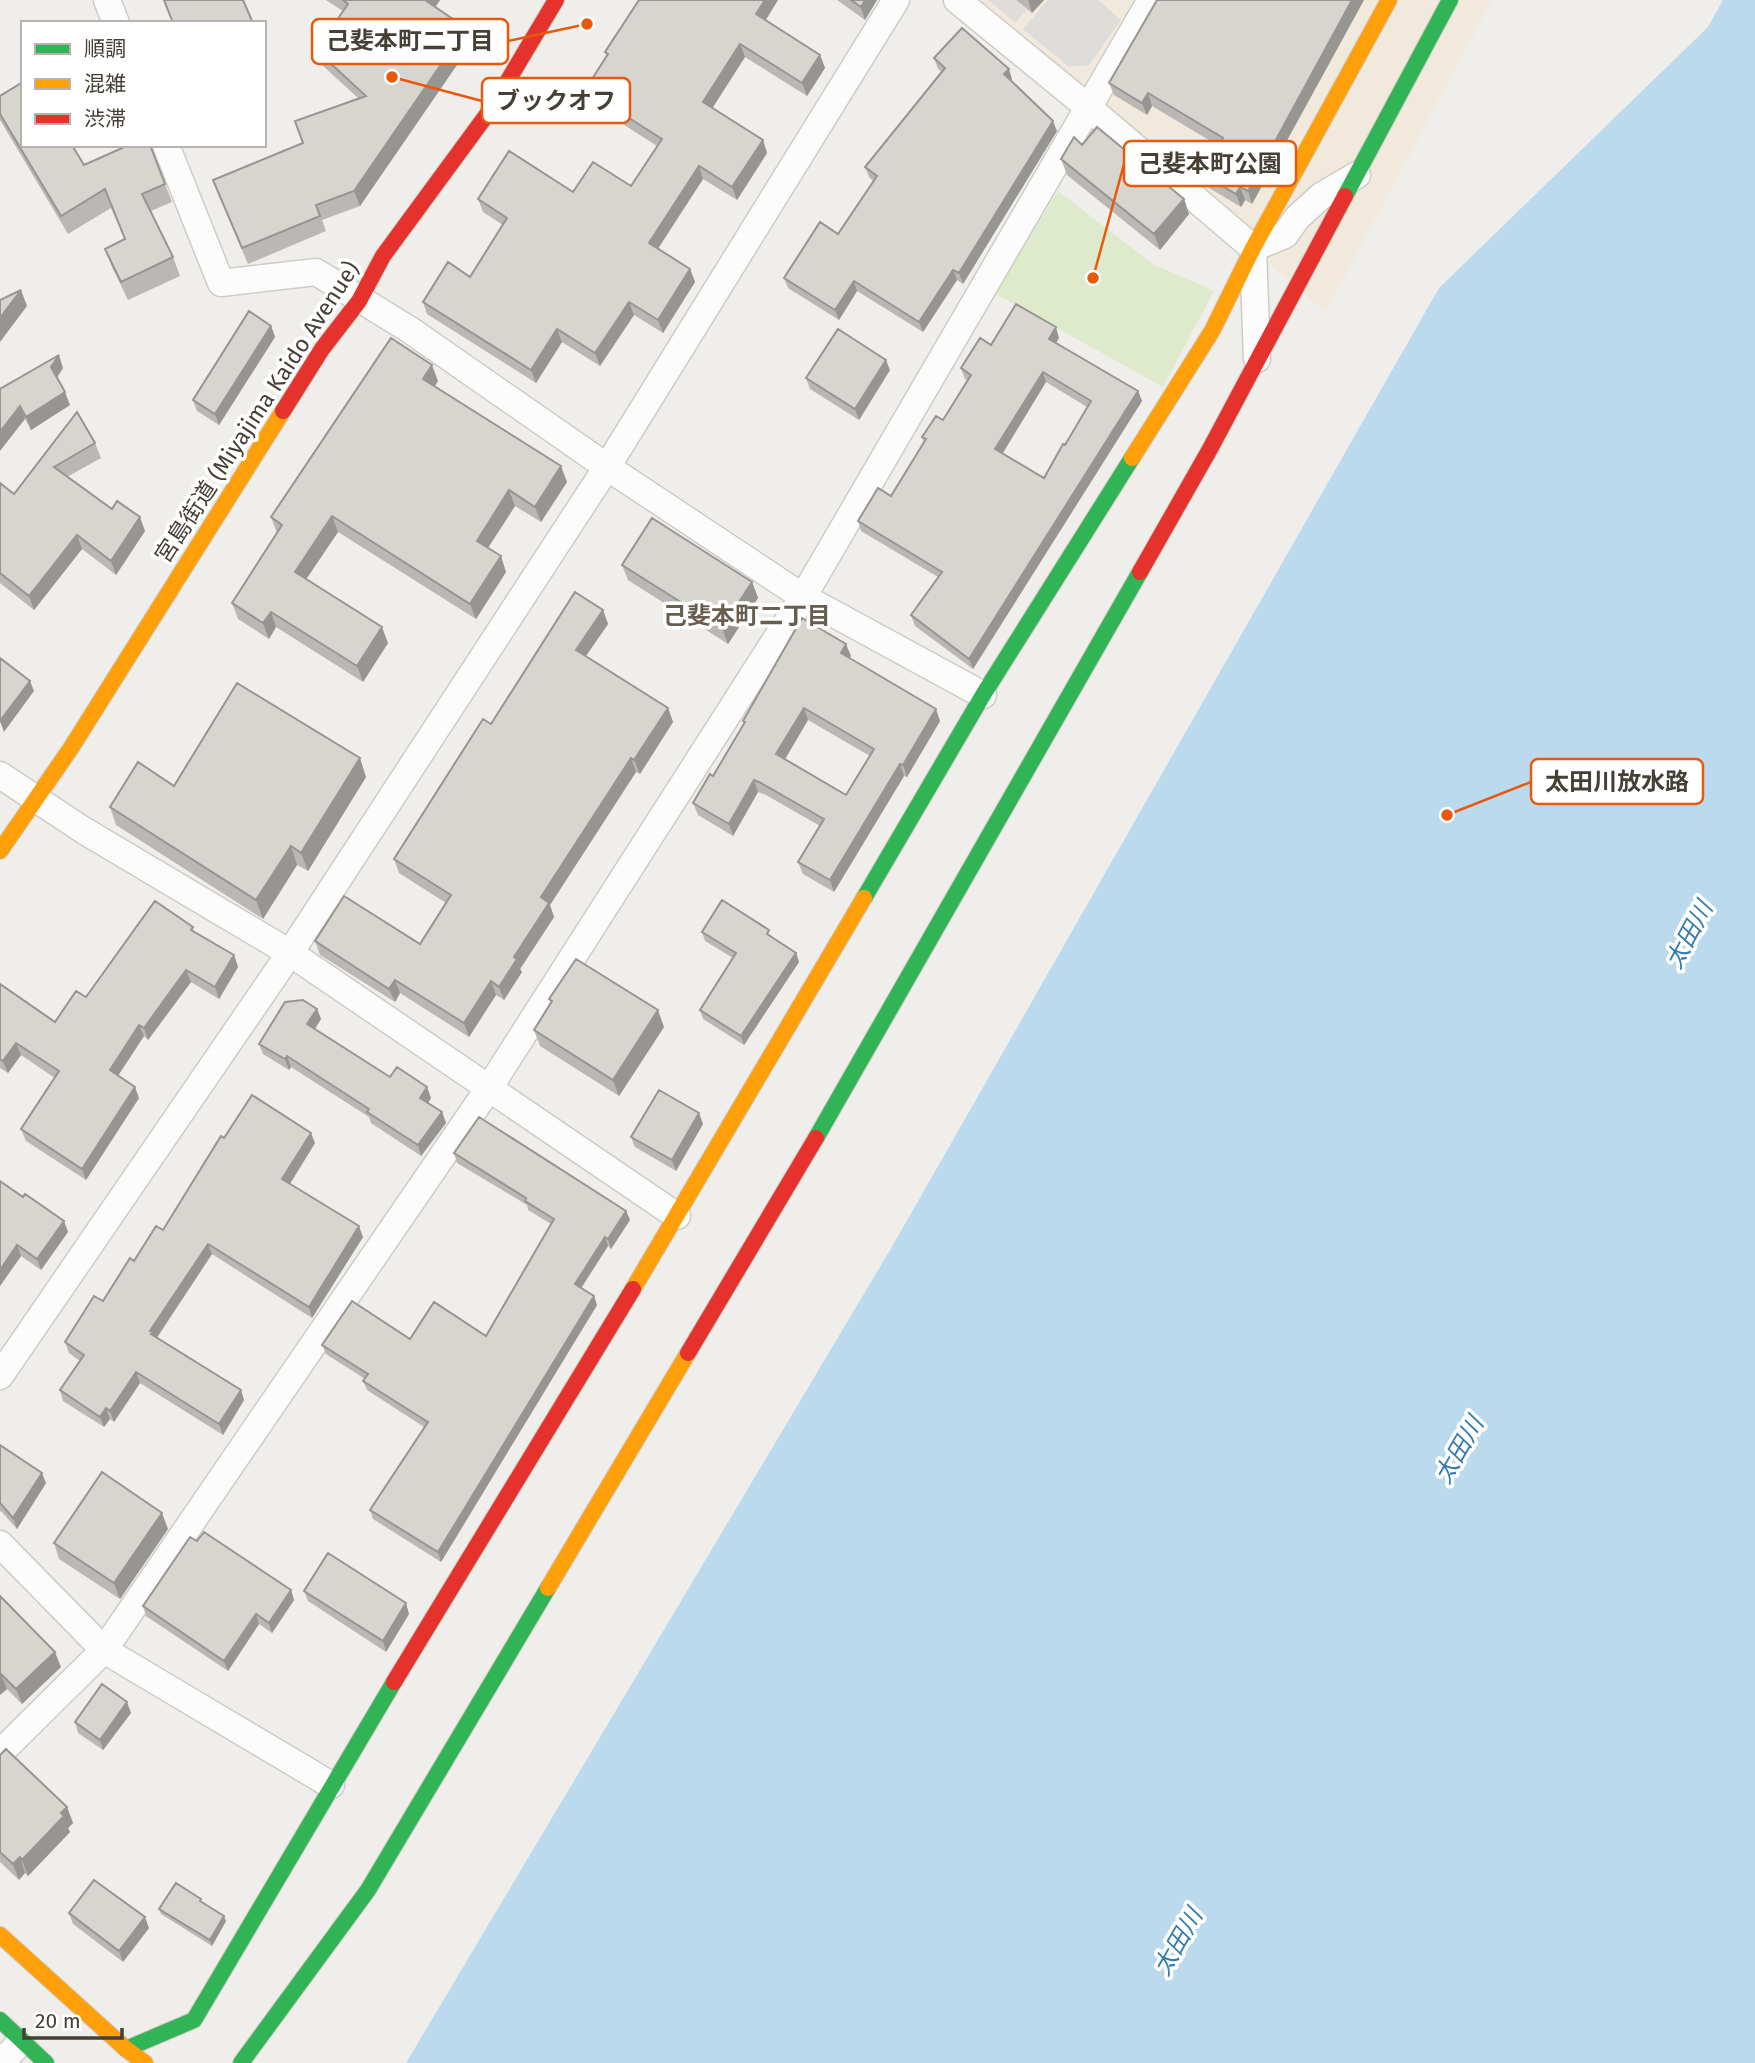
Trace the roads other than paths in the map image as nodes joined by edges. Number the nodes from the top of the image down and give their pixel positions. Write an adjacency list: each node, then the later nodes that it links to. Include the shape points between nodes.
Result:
1 (107, 0): 8 (street)
2 (556, 0): 13 (main road, 宮島街道 (Miyajima Kaido Avenue), via 491,109 383,256)
3 (896, 0): 15 (street)
4 (957, 0): 9 (street)
5 (1151, 0): 9 (street)
6 (1389, 0): 12 (main road)
7 (1450, 0): 11 (main road)
8 (115, 21)
9 (1088, 108): 12 (street); 16 (street)
10 (167, 147): 13 (street, via 221,284 316,272)
11 (1358, 174): 12 (street, via 1321,195 1286,235); 14 (main road)
12 (1252, 248): 14 (street); 17 (main road, via 1212,331)
13 (359, 300): 15 (street, via 410,330); 19 (main road, 宮島街道 (Miyajima Kaido Avenue), via 322,349)
14 (1257, 361): 34 (main road, via 834,1108 412,1818 368,1890)
15 (607, 467): 16 (street); 21 (street)
16 (803, 597): 17 (street); 22 (street)
17 (983, 695): 23 (main road)
18 (0, 775): 19 (street)
19 (37, 799): 20 (main road, 宮島街道 (Miyajima Kaido Avenue)); 21 (street)
20 (0, 851)
21 (290, 953): 22 (street); 24 (street)
22 (489, 1088): 23 (street); 26 (street)
23 (677, 1216): 28 (main road)
24 (0, 1376)
25 (0, 1544): 26 (street)
26 (104, 1650): 27 (street); 28 (street)
27 (0, 1753)
28 (331, 1785): 31 (main road, via 194,2020)
29 (0, 1935): 31 (main road)
30 (0, 2020): 32 (main road)
31 (126, 2049): 33 (main road)
32 (46, 2063)
33 (145, 2063)
34 (241, 2063)

